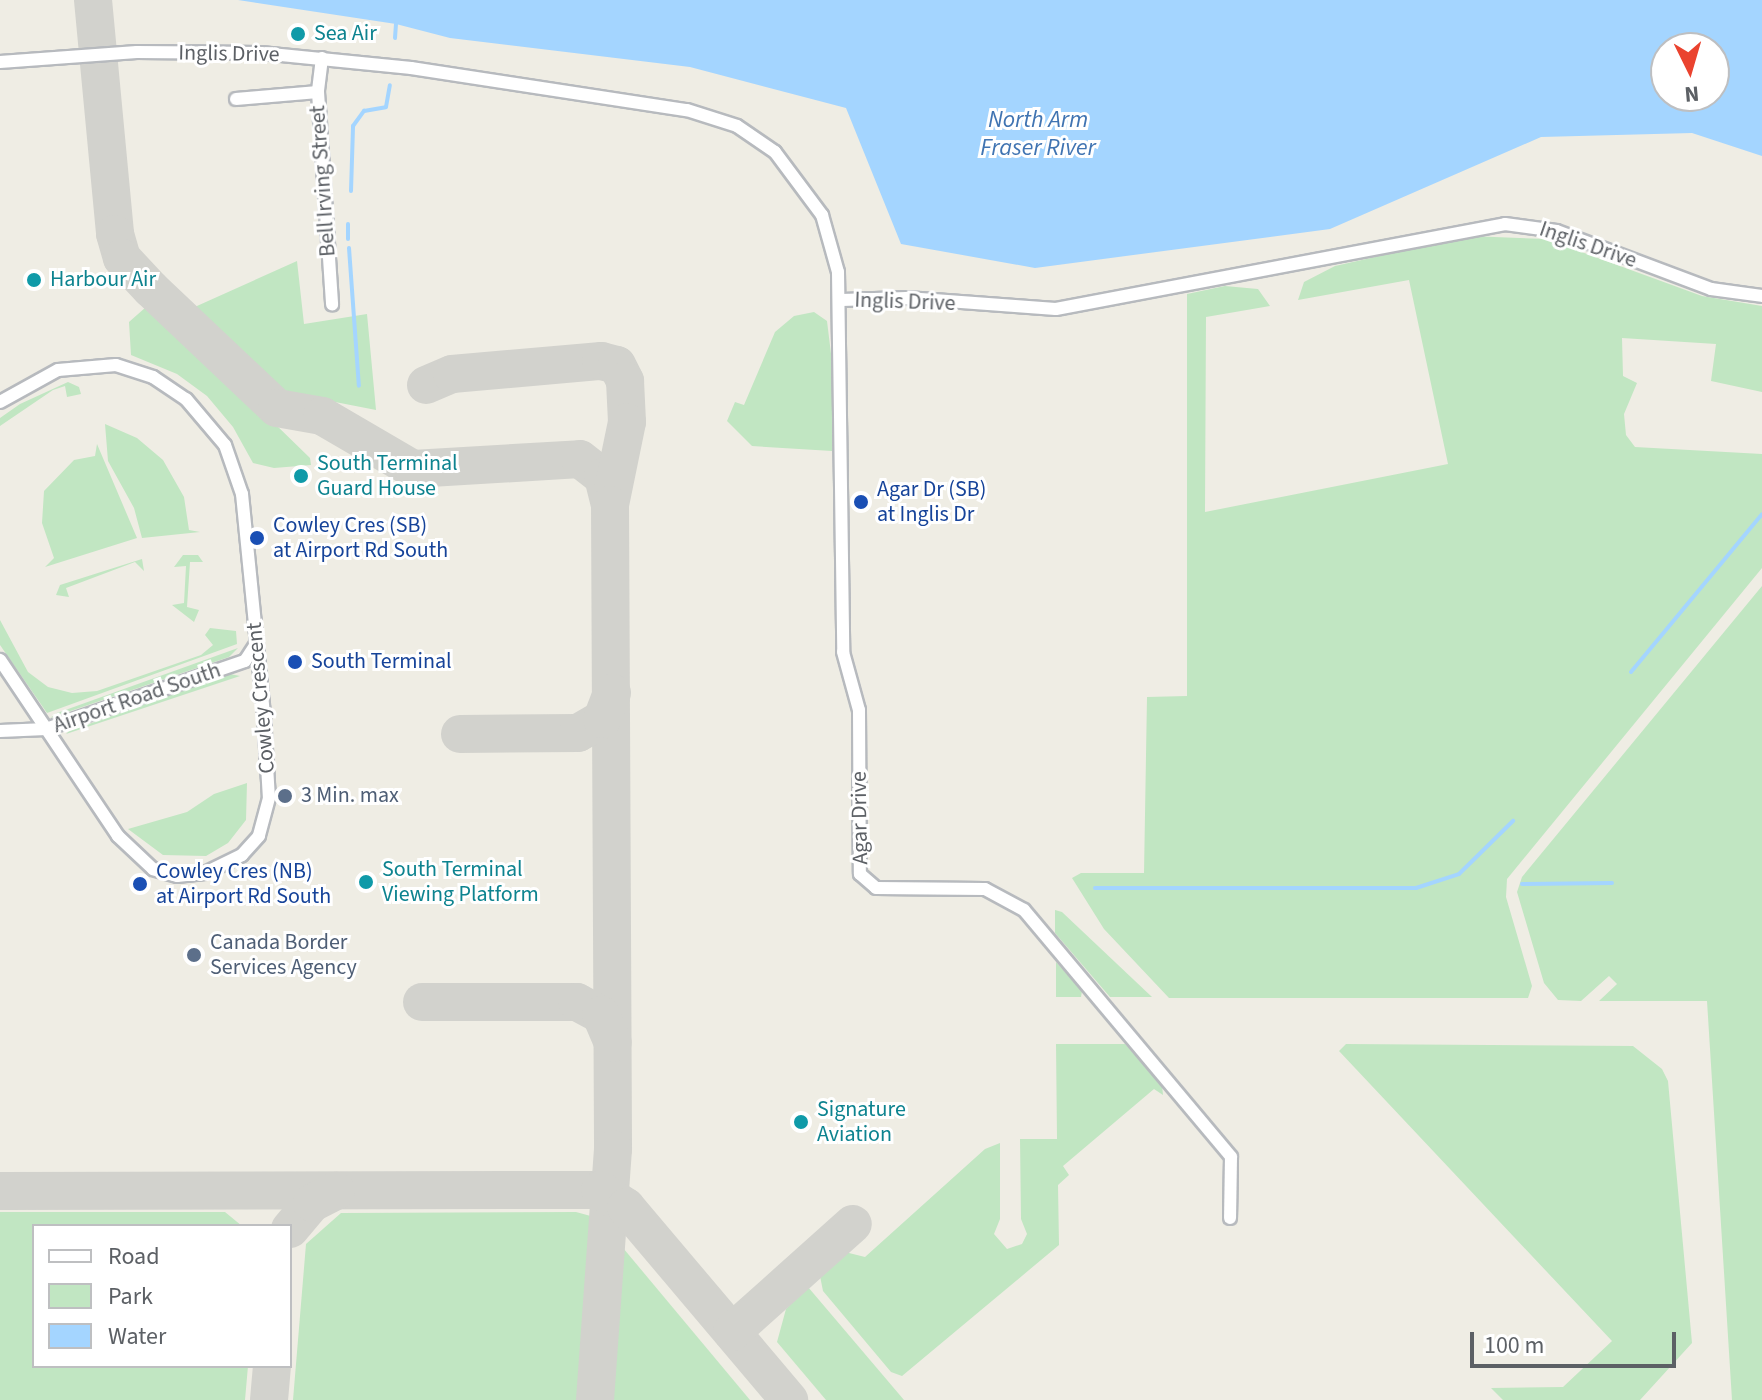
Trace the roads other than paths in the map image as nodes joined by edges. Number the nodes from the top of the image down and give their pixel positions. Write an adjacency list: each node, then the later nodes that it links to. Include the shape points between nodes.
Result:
1 (322, 58): 2 (street, Inglis Drive, via 137,52); 3 (street, Bell Irving Street); 6 (street, Inglis Drive, via 660,104 737,126 775,152 814,199 829,231)
2 (0, 62)
3 (318, 92): 4 (street); 7 (street, Bell Irving Street)
4 (236, 99)
5 (1762, 296): 6 (street, Inglis Drive, via 1711,289 1579,238 1505,224 1056,309 907,298)
6 (841, 300): 13 (street, Agar Drive, via 843,644 859,710 860,874 876,888 985,889 1024,910 1225,1148 1234,1168)
7 (332, 305)
8 (0, 402): 9 (street, Cowley Crescent, via 43,375 100,364 153,377 192,405 218,433 236,469)
9 (256, 636): 11 (street, Airport Road South, via 255,649 245,661); 11 (street, Cowley Crescent, via 268,809 254,843 224,866 177,876 141,860 118,836)
10 (0, 660): 11 (street, Cowley Crescent)
11 (46, 729): 12 (street, Airport Road South)
12 (0, 731)
13 (1230, 1218)

